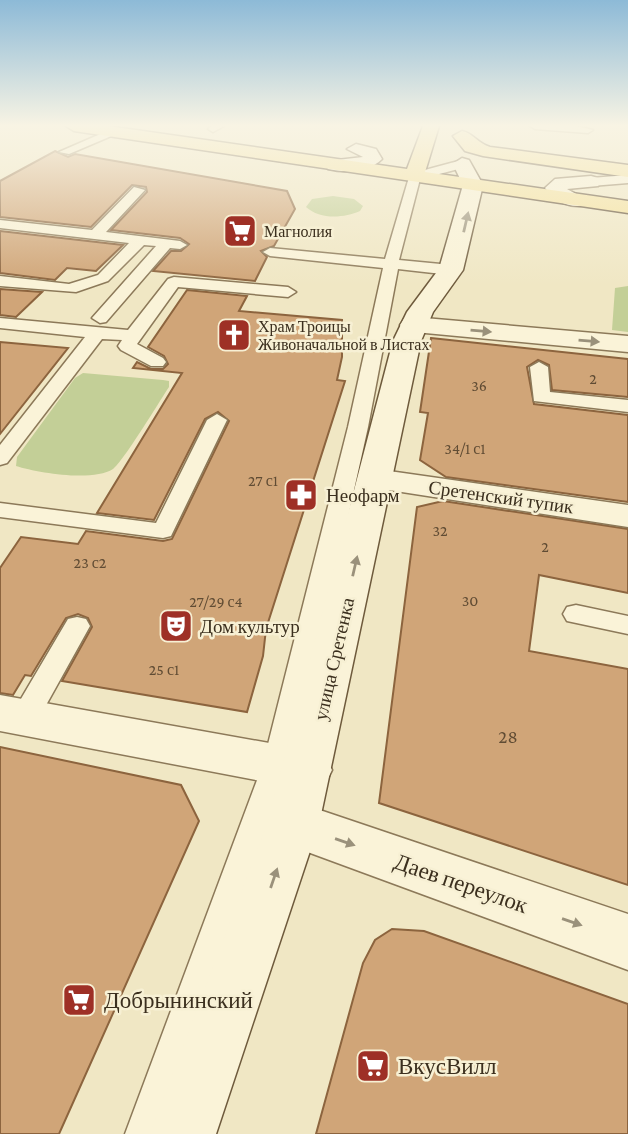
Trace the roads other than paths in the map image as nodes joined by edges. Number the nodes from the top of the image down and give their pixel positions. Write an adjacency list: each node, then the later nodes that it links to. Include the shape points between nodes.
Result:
1 (415, 179): 16 (lane)
2 (453, 179): 7 (main road)
3 (470, 179): 7 (main road)
4 (569, 179): 6 (main road)
5 (628, 179): 6 (lane)
6 (591, 182): 8 (main road); 10 (main road, via 562,183 555,188)
7 (473, 185): 10 (main road); 17 (main road, улица Сретенка, one-way to 7)
8 (628, 186)
9 (139, 190): 13 (lane)
10 (579, 201): 11 (main road)
11 (628, 207)
12 (0, 224): 13 (lane)
13 (96, 234): 14 (lane)
14 (140, 241): 18 (lane, via 103,278 70,289); 21 (lane, via 173,244)
15 (270, 252): 16 (lane)
16 (391, 264): 17 (lane); 37 (lane)
17 (451, 270): 22 (main road, улица Сретенка)
18 (0, 281)
19 (288, 292): 23 (lane, via 174,282)
20 (0, 323): 21 (lane)
21 (98, 325): 23 (lane); 29 (lane)
22 (413, 325): 25 (main road, one-way to 25); 30 (main road, улица Сретенка)
23 (134, 336): 26 (lane, via 127,346)
24 (628, 344): 25 (main road, one-way to 24)
25 (538, 351): 27 (lane, via 541,397)
26 (157, 362)
27 (628, 406)
28 (217, 421): 31 (lane, via 163,531)
29 (0, 459)
30 (375, 479): 32 (main road, Сретенский тупик); 37 (main road, улица Сретенка, one-way to 30)
31 (0, 510)
32 (628, 516)
33 (576, 614): 34 (lane)
34 (628, 625)
35 (77, 626): 36 (lane)
36 (13, 715): 37 (main road, Даев переулок)
37 (293, 786): 38 (main road, Даев переулок, one-way to 38); 39 (lane); 40 (main road, улица Сретенка, one-way to 37)
38 (628, 942)
39 (146, 1134)
40 (184, 1134)

